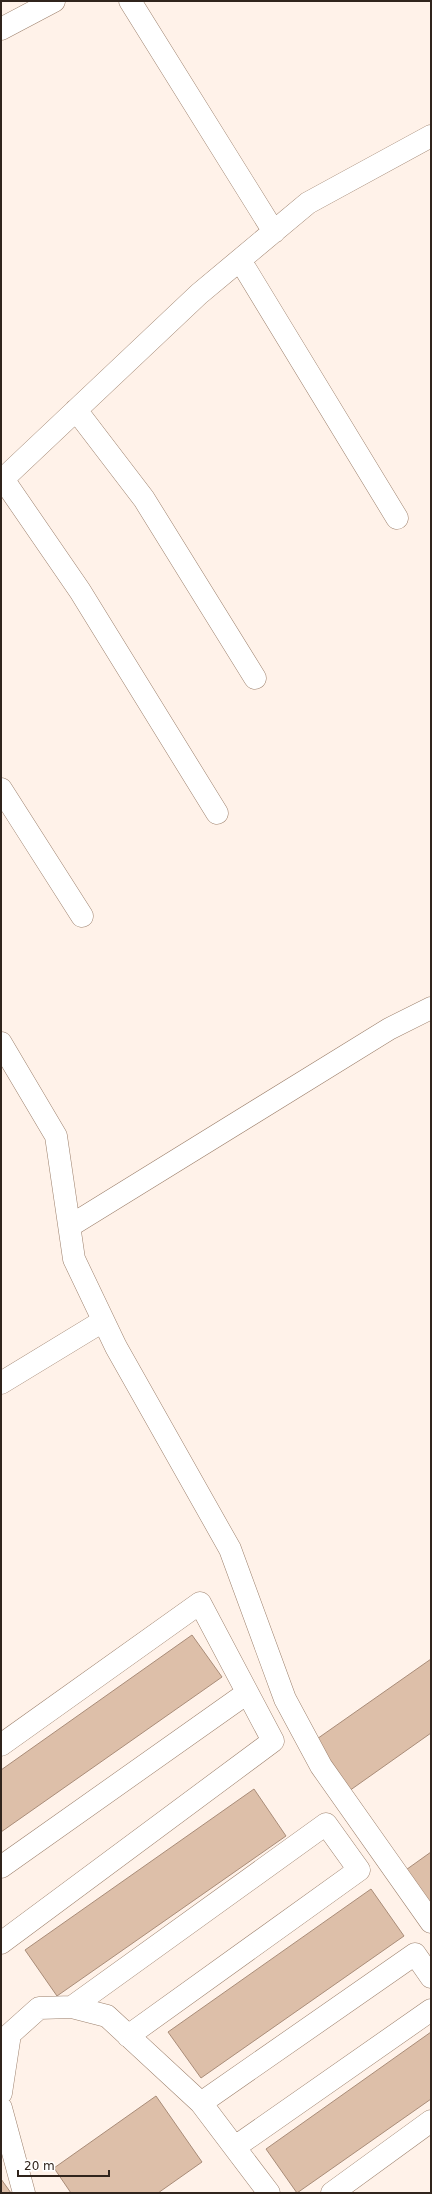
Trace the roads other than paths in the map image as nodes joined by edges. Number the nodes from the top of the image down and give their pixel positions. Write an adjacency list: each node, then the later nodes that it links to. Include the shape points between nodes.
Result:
1 (54, 1): 3 (street)
2 (130, 1): 5 (street)
3 (1, 30)
4 (428, 141): 5 (street, via 308,203)
5 (274, 232): 6 (street)
6 (240, 260): 7 (street, via 199,294); 9 (street)
7 (76, 410): 8 (street); 10 (street, via 144,500)
8 (2, 480): 12 (street, via 80,591)
9 (397, 518)
10 (255, 678)
11 (1, 789): 13 (street)
12 (217, 813)
13 (82, 916)
14 (431, 1008): 16 (street, via 389,1029)
15 (1, 1043): 16 (street, via 56,1136)
16 (70, 1226): 17 (street, via 74,1259)
17 (103, 1321): 18 (street); 22 (street, via 230,1549 285,1699 321,1766)
18 (1, 1383)
19 (247, 1693): 20 (street, via 200,1603); 21 (street); 23 (street, via 273,1741)
20 (1, 1745)
21 (1, 1867)
22 (431, 1922)
23 (1, 1943)
24 (431, 1977): 31 (street, via 415,1954)
25 (72, 2007): 27 (street, via 39,2008); 28 (street, via 107,2016); 28 (street, via 326,1824 359,1870)
26 (431, 2010): 35 (street)
27 (5, 2027): 29 (street)
28 (128, 2036): 31 (street)
29 (4, 2058): 30 (street)
30 (1, 2093)
31 (201, 2103): 35 (street)
32 (1, 2108): 34 (street)
33 (431, 2121): 38 (street)
34 (4, 2131): 37 (street)
35 (235, 2147): 36 (street)
36 (262, 2190)
37 (24, 2193)
38 (332, 2193)

